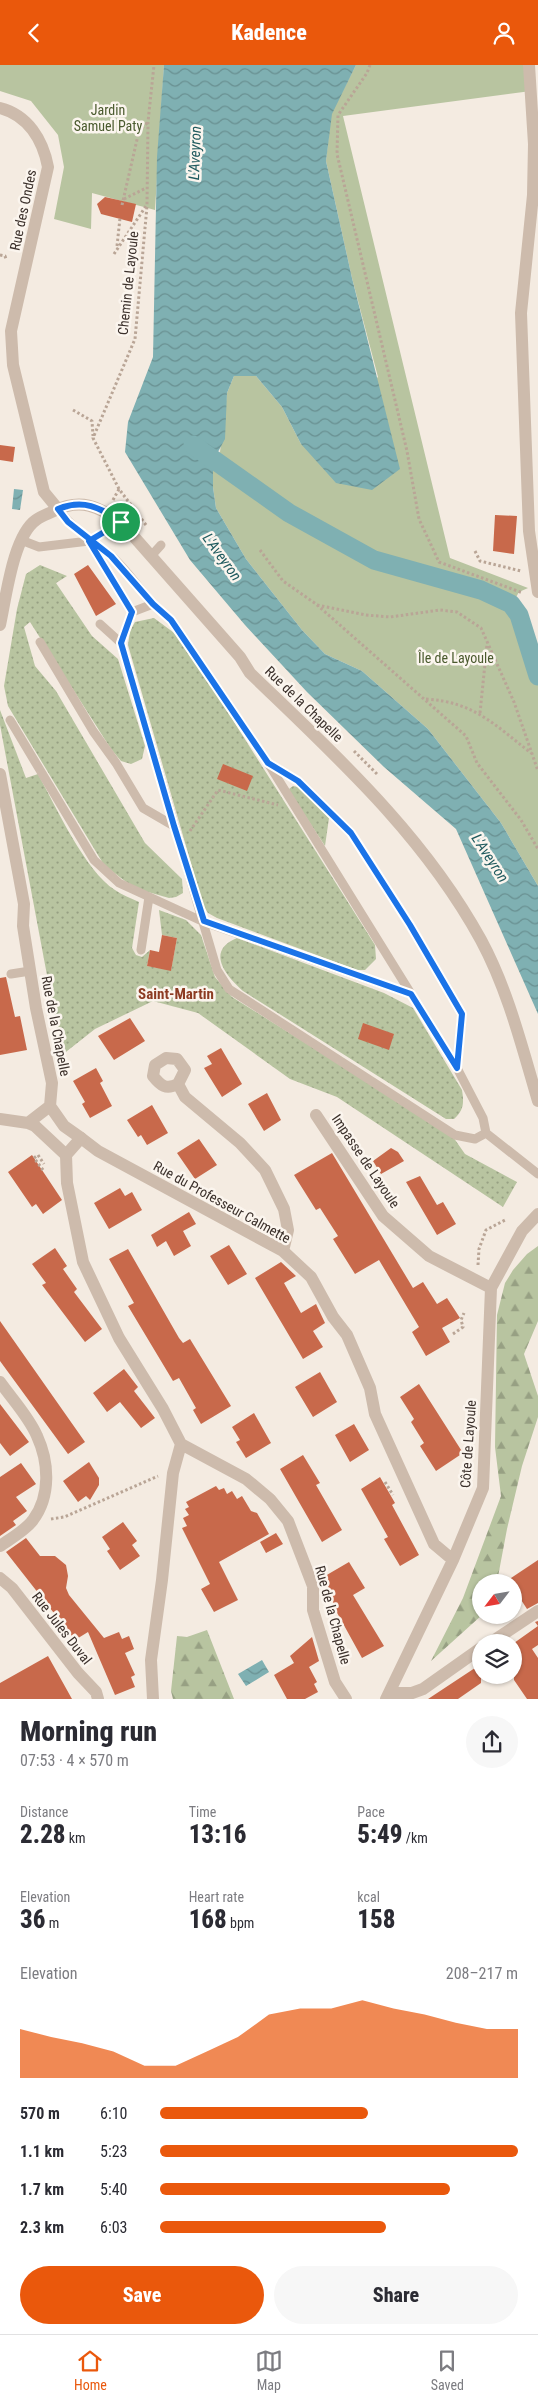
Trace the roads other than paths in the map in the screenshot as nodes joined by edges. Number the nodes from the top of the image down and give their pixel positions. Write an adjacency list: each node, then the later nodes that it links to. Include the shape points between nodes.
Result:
1 (529, 65): 7 (street, via 534,195 521,313)
2 (0, 108): 3 (street, Rue des Ondes, via 24,119 37,134 48,167 11,331 13,365 44,491)
3 (58, 509): 4 (street, Rue de la Chapelle, via 79,503 107,512); 5 (street, Rue de la Chapelle, via 35,521); 6 (lane)
4 (121, 522): 6 (lane); 26 (street, Rue de la Chapelle, via 157,550 250,673 363,781 432,862 482,941 518,1031)
5 (21, 540): 6 (lane, via 39,547); 11 (street, Rue de la Chapelle)
6 (89, 541): 8 (lane, via 111,556); 9 (lane)
7 (532, 593)
8 (153, 604): 9 (lane); 15 (lane, via 171,620)
9 (132, 612): 13 (lane)
10 (100, 624): 13 (lane)
11 (0, 625)
12 (40, 642): 17 (lane, via 143,809)
13 (121, 643): 17 (lane)
14 (10, 720): 18 (lane, via 94,860 119,883)
15 (268, 763): 23 (lane); 24 (lane, via 298,781 351,833 410,925 462,1014)
16 (0, 774): 21 (street, Rue de la Chapelle, via 24,904 23,926)
17 (174, 826): 19 (lane)
18 (149, 897): 19 (lane); 20 (lane)
19 (204, 921): 23 (lane); 31 (lane, via 217,970 229,989 455,1135 475,1139)
20 (140, 950)
21 (30, 971): 22 (lane); 27 (street, Rue de la Chapelle, via 52,1083)
22 (11, 974)
23 (411, 994): 24 (lane)
24 (457, 1068): 31 (lane, via 484,1118)
25 (178, 1085): 36 (street, via 185,1097 240,1143 264,1170 284,1209 288,1231)
26 (538, 1101)
27 (50, 1106): 30 (street); 32 (street, via 64,1126)
28 (316, 1115): 37 (street, Impasse de Layoule, via 383,1216 429,1256)
29 (0, 1119): 30 (street)
30 (28, 1123): 33 (street)
31 (486, 1133): 34 (lane)
32 (80, 1138): 33 (street); 36 (street, Rue du Professeur Calmette, via 98,1151)
33 (66, 1155): 39 (street, via 67,1183 83,1261 119,1338)
34 (538, 1174)
35 (537, 1216): 37 (street, Côte de Layoule, via 522,1231)
36 (283, 1251): 41 (street, Rue du Professeur Calmette, via 310,1277 347,1335 370,1388 375,1414 434,1544)
37 (491, 1288): 41 (street, Côte de Layoule, via 483,1487)
38 (0, 1382): 40 (street, via 37,1435 47,1478 44,1500 33,1521)
39 (181, 1445): 48 (street, via 173,1473 151,1661); 49 (street, Rue de la Chapelle, via 246,1479 270,1499 288,1521 313,1586 313,1610 335,1682)
40 (0, 1546)
41 (453, 1560): 46 (street, Côte de Layoule)
42 (0, 1578): 47 (street, Rue Jules Duval, via 12,1587 96,1692)
43 (538, 1611): 44 (street)
44 (504, 1634)
45 (472, 1654): 46 (street, via 423,1689)
46 (388, 1696)
47 (98, 1699)
48 (153, 1699)
49 (346, 1699)

